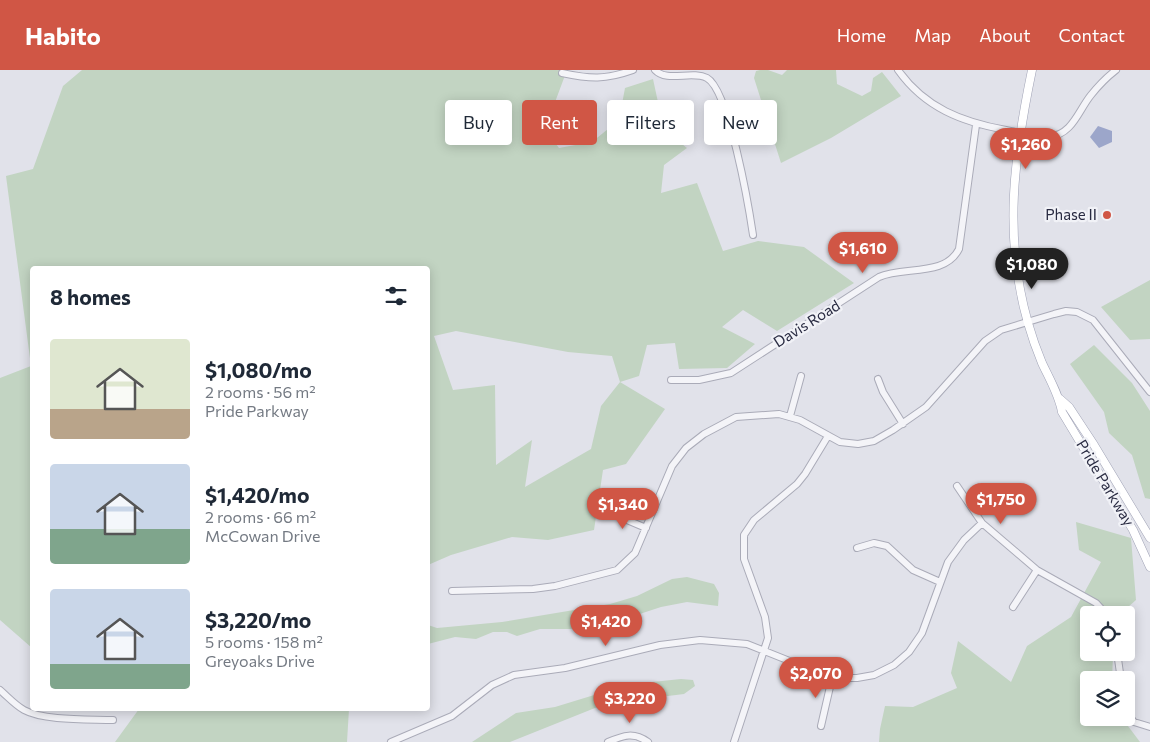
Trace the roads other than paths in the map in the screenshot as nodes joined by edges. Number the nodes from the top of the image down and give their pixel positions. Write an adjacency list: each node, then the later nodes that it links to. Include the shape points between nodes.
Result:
1 (633, 70): 6 (street, via 604,78)
2 (655, 70): 9 (street, via 664,76 708,78 720,94 741,170)
3 (898, 70): 7 (street, via 929,103 946,114)
4 (1032, 70): 8 (main road, Pride Parkway)
5 (1116, 70): 8 (street, via 1098,87 1074,122 1063,132 1049,137)
6 (562, 73)
7 (976, 125): 8 (street); 13 (street, Davis Road, via 959,249 955,256 945,264 890,272 880,277 731,373 699,380)
8 (1019, 133): 10 (main road, Pride Parkway, via 1012,225 1015,262)
9 (753, 235)
10 (1028, 322): 14 (street, via 1066,311 1086,314 1101,327); 15 (main road, Pride Parkway, via 1041,360); 17 (street, via 1001,330 985,341 935,398)
11 (801, 376): 16 (street)
12 (878, 379): 17 (street)
13 (671, 380)
14 (1150, 392)
15 (1060, 399): 23 (main road, Pride Parkway, via 1084,430); 25 (main road, Pride Parkway, via 1062,412 1133,530)
16 (790, 416): 18 (street); 22 (street, via 762,414 736,417 691,443 672,466)
17 (903, 424): 18 (street, via 869,442 847,443)
18 (828, 436): 31 (street, via 801,479 754,520 744,535 744,559 767,625)
19 (958, 486): 21 (street)
20 (608, 512): 22 (street)
21 (982, 524): 26 (street); 27 (street, via 956,550)
22 (646, 528): 28 (street, via 636,553 617,570 606,574 533,589)
23 (1150, 538)
24 (858, 548): 27 (street, via 882,543 913,570)
25 (1150, 567)
26 (1037, 570): 29 (street); 30 (street)
27 (940, 582): 32 (street, via 922,633 902,658 874,675)
28 (452, 591)
29 (1099, 606)
30 (1013, 607)
31 (765, 650): 32 (street); 38 (street, via 735,642 680,642 565,668 514,675 492,685 452,716); 41 (street)
32 (832, 678): 36 (street)
33 (0, 690): 34 (street, via 33,713 68,719)
34 (113, 720)
35 (1135, 722): 37 (street)
36 (821, 726)
37 (1150, 727)
38 (391, 742)
39 (608, 742): 40 (street, via 634,735)
40 (648, 742)
41 (734, 742)

